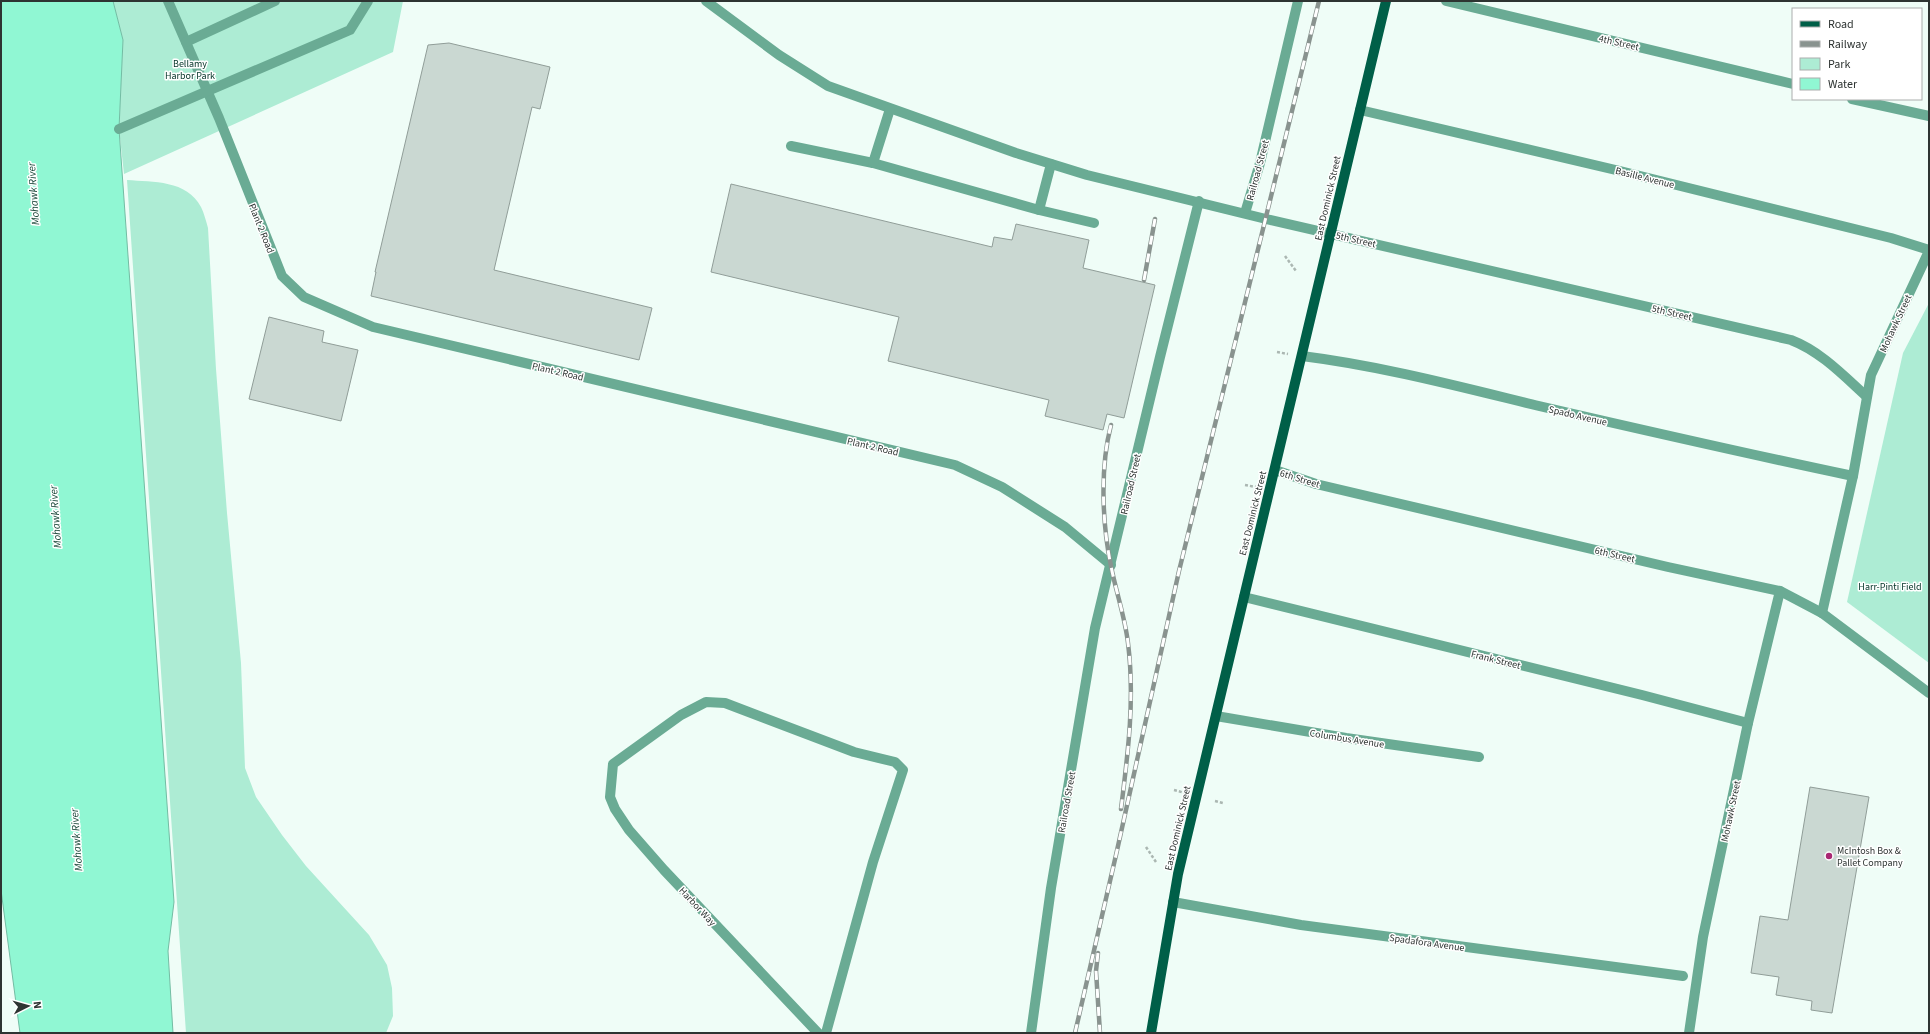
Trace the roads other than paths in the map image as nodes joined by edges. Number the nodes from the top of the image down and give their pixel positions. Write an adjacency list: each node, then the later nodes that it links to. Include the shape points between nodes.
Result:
1 (168, 1): 8 (street, Plant 2 Road)
2 (274, 1): 8 (street)
3 (368, 1): 10 (street, via 350,30)
4 (706, 1): 12 (street, via 779,55 828,86)
5 (1298, 1): 21 (street, Railroad Street, via 1260,163)
6 (1386, 1): 13 (main road, East Dominick Street)
7 (1446, 1): 9 (street, 4th Street)
8 (186, 42): 10 (street, Plant 2 Road)
9 (1792, 84)
10 (207, 90): 15 (street); 29 (street, Plant 2 Road, via 282,276 304,297 373,327 955,465 1002,487 1065,528)
11 (1857, 100): 14 (street)
12 (890, 109): 17 (street); 18 (street)
13 (1360, 110): 23 (main road, East Dominick Street); 24 (street, Basille Avenue, via 1620,170 1883,236)
14 (1929, 116)
15 (119, 129)
16 (791, 146): 17 (street)
17 (874, 163): 20 (street)
18 (1051, 164): 19 (street); 20 (street)
19 (1199, 201): 21 (street, Railroad Street); 29 (street, Railroad Street)
20 (1039, 210): 22 (street)
21 (1245, 213): 23 (street, 5th Street)
22 (1094, 223)
23 (1331, 233): 25 (main road, East Dominick Street); 26 (street, 5th Street, via 1790,340 1804,345 1837,369)
24 (1929, 251): 26 (street, Mohawk Street, via 1871,375)
25 (1302, 356): 27 (main road, East Dominick Street); 28 (street, Spado Avenue, via 1409,375 1698,443)
26 (1866, 396): 28 (street)
27 (1275, 470): 30 (street, 6th Street, via 1316,484); 31 (main road, East Dominick Street)
28 (1853, 476): 32 (street)
29 (1111, 564): 41 (street, Railroad Street, via 1095,628 1051,888)
30 (1780, 591): 32 (street, 6th Street); 35 (street, Mohawk Street)
31 (1244, 597): 34 (main road, East Dominick Street); 35 (street, Frank Street)
32 (1822, 613): 33 (street, 6th Street)
33 (1929, 693)
34 (1216, 716): 36 (street, Columbus Avenue); 37 (main road, East Dominick Street)
35 (1748, 723): 43 (street, Mohawk Street, via 1703,937)
36 (1479, 757)
37 (1173, 902): 38 (street, Spadafora Avenue, via 1301,925); 42 (main road, East Dominick Street)
38 (1683, 976)
39 (818, 1033): 40 (street, Harbor Way, via 664,870 629,830 610,797 613,764 681,715 706,702 725,703 854,752 894,762 903,770 873,862)
40 (826, 1033)
41 (1031, 1033)
42 (1152, 1033)
43 (1689, 1033)

